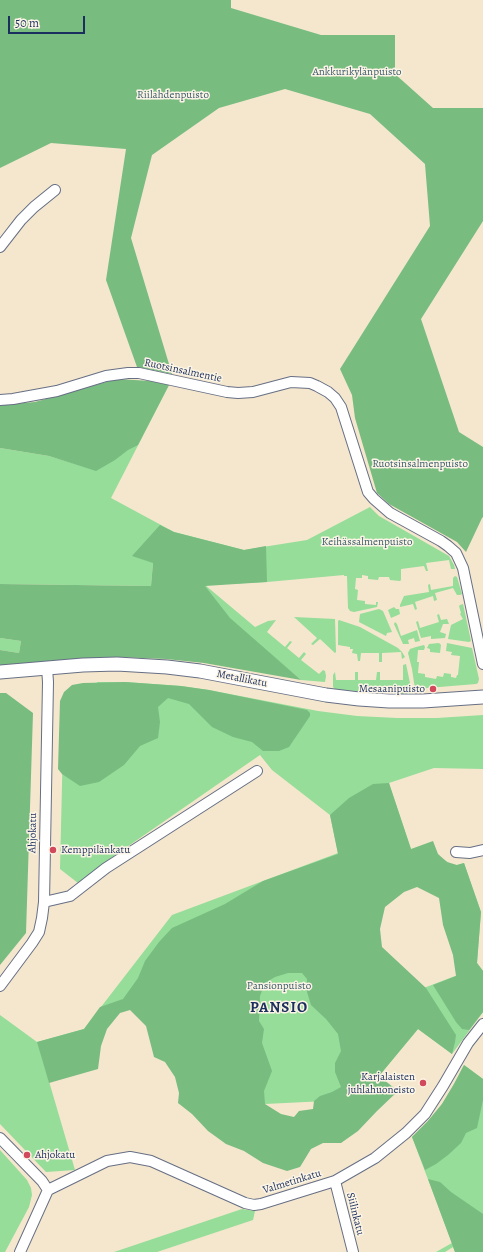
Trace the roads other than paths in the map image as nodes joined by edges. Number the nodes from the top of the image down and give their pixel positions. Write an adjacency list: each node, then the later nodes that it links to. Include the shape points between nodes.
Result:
1 (55, 190): 2 (street, via 21,220)
2 (0, 247)
3 (0, 400): 4 (street, Ruotsinsalmentie, via 56,391 106,376 128,373 139,373 227,392 253,392 291,382 310,383 328,392 341,407 368,492 390,513 441,541 456,553 463,568)
4 (483, 664)
5 (47, 668): 6 (street, Metallikatu); 7 (street, Metallikatu, via 117,664 167,667 326,695 389,701); 11 (street, Ahjokatu)
6 (0, 672)
7 (483, 696)
8 (257, 771): 11 (street, via 106,868 70,896)
9 (483, 850): 10 (street, via 470,853)
10 (456, 852)
11 (44, 902): 12 (street, Ahjokatu, via 39,932)
12 (0, 986)
13 (483, 1024): 15 (street, Valmetinkatu, via 468,1043 425,1114 375,1158)
14 (0, 1138): 16 (street)
15 (335, 1181): 16 (street, Valmetinkatu, via 254,1205 151,1161 130,1157 107,1161); 18 (street, Siilinkatu)
16 (48, 1190): 17 (street)
17 (20, 1252)
18 (353, 1252)

